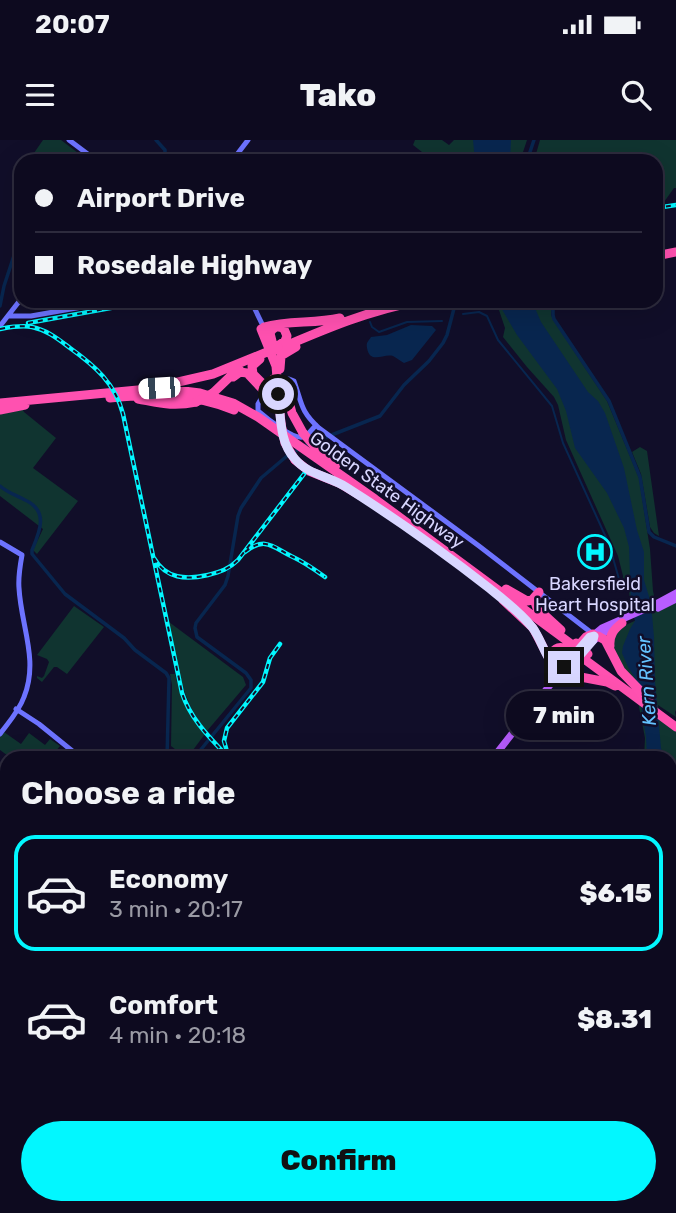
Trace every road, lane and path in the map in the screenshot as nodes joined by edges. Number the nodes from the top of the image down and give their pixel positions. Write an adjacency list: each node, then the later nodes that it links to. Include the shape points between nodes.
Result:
1 (66, 140): 3 (main road)
2 (248, 140): 4 (main road)
3 (85, 154)
4 (237, 154)
5 (14, 308): 11 (main road)
6 (76, 308): 11 (main road)
7 (252, 308): 14 (main road)
8 (382, 308): 10 (highway)
9 (386, 308): 12 (highway)
10 (366, 312): 14 (highway, via 322,322 282,323); 15 (highway)
11 (8, 316): 13 (main road)
12 (342, 322): 15 (highway); 17 (highway, via 285,353)
13 (0, 328)
14 (263, 331): 15 (highway); 16 (highway, via 261,349)
15 (273, 351): 16 (highway); 17 (highway, via 275,372); 17 (highway, via 251,370 263,384); 20 (highway, via 239,368); 21 (highway)
16 (213, 374): 19 (highway)
17 (280, 377): 18 (highway); 23 (main road, via 293,380 304,412); 25 (highway, bridge, via 303,433)
18 (265, 392): 20 (highway, via 242,372); 21 (highway, via 275,388); 23 (main road, via 258,411 292,436 303,438)
19 (126, 393): 20 (highway, bridge, via 169,405 195,402); 22 (highway, Golden State Highway); 22 (highway, Golden State Highway); 24 (highway, Golden State Highway, via 207,401)
20 (211, 394)
21 (280, 406): 24 (highway)
22 (0, 407)
23 (316, 425): 28 (main road)
24 (280, 430): 25 (highway, Golden State Highway, bridge); 25 (highway, bridge, via 295,460 309,471)
25 (373, 501): 27 (highway, Golden State Highway)
26 (0, 542): 42 (main road, via 21,554 19,592 31,666)
27 (464, 567): 28 (highway, via 526,601); 30 (highway, Golden State Highway); 35 (highway, Golden State Highway)
28 (539, 592): 34 (main road); 35 (highway, via 536,606)
29 (676, 593): 32 (main road)
30 (502, 598): 35 (highway, Golden State Highway); 38 (highway, via 533,628 552,664)
31 (676, 599): 32 (main road)
32 (654, 607): 33 (main road)
33 (627, 619): 34 (main road); 36 (highway, via 611,635)
34 (595, 635): 35 (highway, via 586,637 564,662 552,658 557,648); 36 (highway); 38 (main road)
35 (573, 647): 37 (highway, bridge)
36 (610, 648): 40 (highway)
37 (586, 657): 40 (highway); 41 (highway)
38 (564, 670): 39 (main road); 48 (main road)
39 (558, 681): 41 (highway, via 570,675 607,682); 49 (main road)
40 (630, 684): 43 (highway)
41 (635, 697): 43 (highway)
42 (17, 710): 46 (main road); 47 (main road)
43 (662, 713): 44 (highway); 45 (highway)
44 (676, 721)
45 (676, 727)
46 (1, 730)
47 (71, 751)
48 (497, 751)
49 (498, 751)

